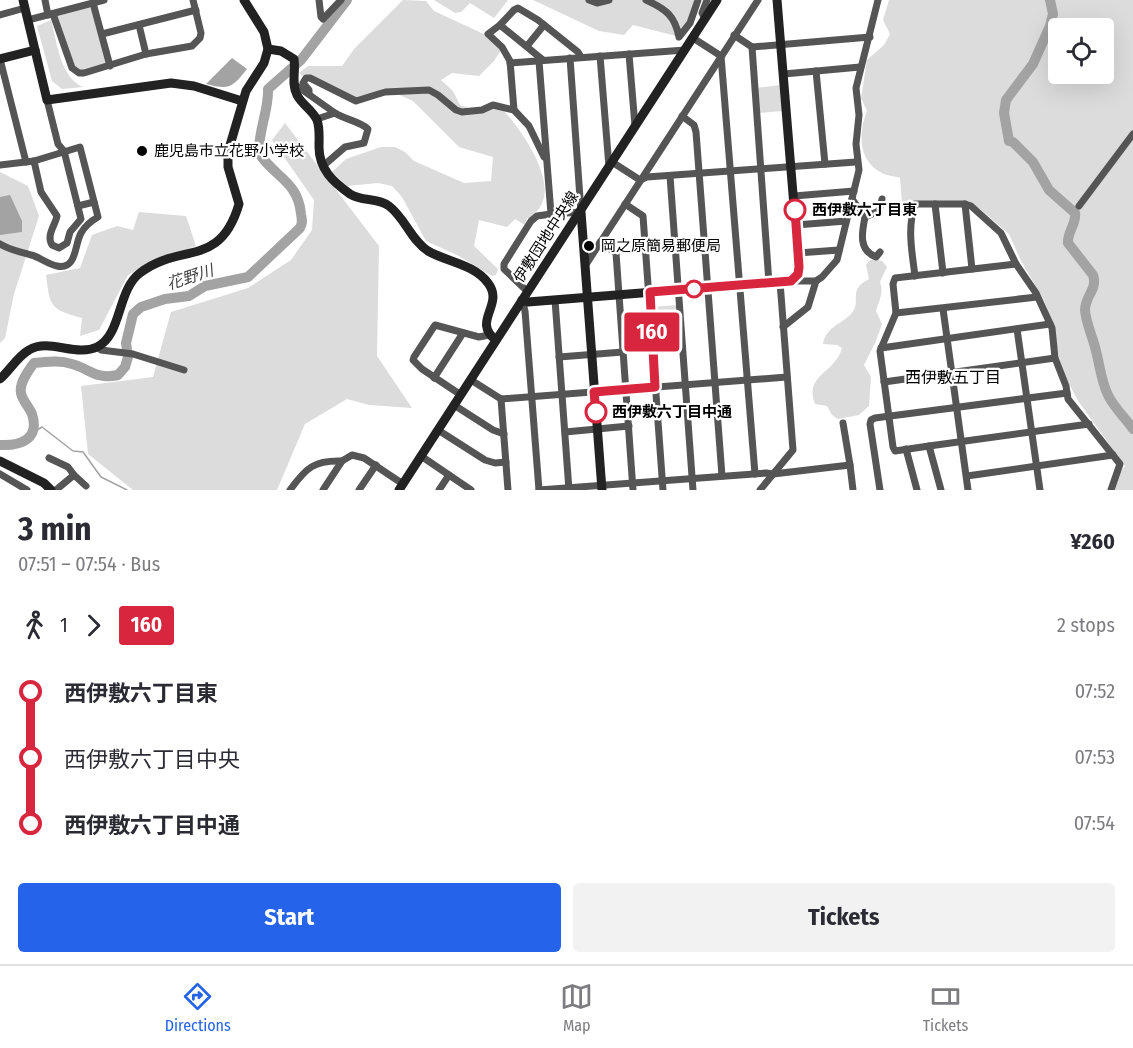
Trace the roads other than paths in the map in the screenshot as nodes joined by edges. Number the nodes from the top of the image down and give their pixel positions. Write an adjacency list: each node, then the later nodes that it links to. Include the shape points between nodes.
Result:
1 (45, 0): 20 (street)
2 (104, 0): 17 (street)
3 (193, 0): 19 (street)
4 (244, 0): 34 (street, via 264,32)
5 (319, 0): 6 (street, via 323,19)
6 (340, 0)
7 (589, 0): 8 (street)
8 (609, 0)
9 (646, 0): 10 (street, via 672,18 679,37 690,23)
10 (698, 0)
11 (707, 0): 22 (street, via 702,13)
12 (717, 0): 22 (street, 伊敷団地中央線)
13 (758, 0): 28 (street)
14 (777, 0): 31 (street)
15 (878, 0): 29 (street)
16 (78, 3): 17 (street); 20 (street)
17 (93, 3): 27 (street)
18 (24, 4): 21 (street); 23 (street)
19 (196, 10): 24 (street); 37 (street, via 201,33 192,46)
20 (51, 14): 23 (street); 46 (street, via 72,68 84,74)
21 (0, 15)
22 (705, 19): 30 (street, 伊敷団地中央線)
23 (28, 20): 35 (street)
24 (139, 25): 27 (street); 37 (street)
25 (500, 25): 26 (street, via 518,8); 32 (street); 45 (street, via 488,34 502,46)
26 (544, 25): 32 (street); 40 (street)
27 (102, 34): 46 (street)
28 (734, 35): 33 (street); 41 (street)
29 (870, 37): 31 (street); 47 (street)
30 (693, 38): 36 (street, 伊敷団地中央線); 41 (street)
31 (781, 44): 33 (street); 49 (street)
32 (527, 46): 44 (street)
33 (752, 47): 71 (street)
34 (268, 49): 50 (street, via 281,51 294,63); 55 (street)
35 (35, 50): 43 (street); 54 (street)
36 (685, 50): 38 (street); 60 (street, 伊敷団地中央線)
37 (146, 54): 46 (street)
38 (629, 54): 39 (street); 60 (street)
39 (600, 56): 40 (street); 66 (street)
40 (581, 57): 42 (street)
41 (721, 57): 58 (street); 72 (street)
42 (570, 58): 44 (street); 85 (street)
43 (0, 59): 51 (street)
44 (541, 60): 45 (street); 65 (street)
45 (510, 63): 56 (street)
46 (110, 66)
47 (860, 68): 48 (street); 64 (street, via 856,88)
48 (816, 71): 49 (street); 67 (street)
49 (784, 74): 70 (street)
50 (294, 84): 53 (street); 59 (street, via 297,95)
51 (8, 91): 52 (street); 63 (street)
52 (0, 93)
53 (309, 94): 56 (street, via 303,83 306,78 356,101 385,92 429,90 462,112 493,105); 57 (street)
54 (47, 100): 55 (street, via 171,83); 62 (street, via 58,144)
55 (242, 101): 120 (street, via 227,160 239,204 227,230 212,247 139,273 108,337)
56 (514, 110): 65 (street, via 529,126)
57 (335, 113): 59 (street); 69 (street, via 366,127 367,137 364,143 345,147)
58 (682, 116): 73 (street, via 694,124); 75 (street)
59 (317, 119): 69 (street)
60 (635, 126): 66 (street, 伊敷団地中央線)
61 (1133, 134): 84 (street)
62 (64, 151): 63 (street); 79 (street, via 80,147); 83 (street)
63 (30, 161): 68 (street); 83 (street, via 41,192 57,216 49,238 51,245 59,248 67,243 70,232 80,222)
64 (856, 162): 67 (street); 76 (street, via 859,170)
65 (547, 164): 86 (street)
66 (611, 164): 75 (street); 85 (street, 伊敷団地中央線)
67 (825, 164): 70 (street)
68 (0, 165)
69 (322, 166): 118 (street, via 332,180 354,197 388,205 422,246 485,279 493,292 486,324)
70 (792, 166): 71 (street); 77 (street)
71 (761, 169): 72 (street); 102 (street)
72 (730, 172): 73 (street); 103 (street)
73 (699, 174): 74 (street); 104 (street)
74 (670, 176): 75 (street); 105 (street)
75 (640, 180): 80 (street)
76 (853, 195): 77 (street); 87 (street); 88 (street)
77 (794, 196): 89 (street)
78 (882, 199): 87 (street, via 879,211)
79 (94, 202): 83 (street); 91 (street, via 98,217 83,229 67,266 51,265)
80 (625, 204): 90 (street); 106 (street, via 643,216)
81 (935, 204): 82 (street); 98 (street); 99 (street, via 915,204 912,214 910,236)
82 (965, 204): 95 (street, via 1001,233); 97 (street)
83 (78, 206)
84 (1079, 206)
85 (581, 212): 86 (street); 96 (street); 108 (street, 伊敷団地中央線)
86 (551, 214): 108 (street, via 537,216 504,264)
87 (865, 217): 93 (street, via 862,243 871,255 876,257)
88 (846, 220): 89 (street); 92 (street)
89 (796, 225): 94 (street)
90 (600, 242): 96 (street); 107 (street, via 616,253)
91 (0, 244)
92 (839, 250): 94 (street); 101 (street, via 832,267)
93 (880, 252)
94 (798, 253): 100 (street, via 798,274)
95 (1016, 264): 97 (street); 110 (street)
96 (585, 266): 109 (street)
97 (972, 269): 98 (street)
98 (943, 273): 99 (street)
99 (915, 276): 113 (street, via 895,278)
100 (791, 281): 101 (street); 102 (street)
101 (816, 281): 115 (street, via 808,307)
102 (775, 282): 103 (street); 115 (street)
103 (739, 285): 104 (street); 133 (street)
104 (707, 288): 105 (street); 134 (street)
105 (678, 290): 106 (street); 136 (street)
106 (650, 292): 107 (street); 137 (street)
107 (619, 295): 109 (street); 122 (street)
108 (525, 296): 111 (street); 118 (street, 伊敷団地中央線); 143 (street)
109 (587, 297): 111 (street); 123 (street)
110 (1036, 297): 112 (street); 114 (street)
111 (555, 300): 124 (street)
112 (943, 309): 113 (street); 119 (street)
113 (896, 313): 121 (street)
114 (1050, 324): 116 (street); 125 (street)
115 (783, 327): 129 (street)
116 (1017, 329): 119 (street); 126 (street)
117 (462, 333): 118 (street); 130 (street); 130 (street, via 435,325 423,342 413,360)
118 (493, 338): 132 (street, 伊敷団地中央線)
119 (947, 339): 121 (street); 128 (street)
120 (97, 347): 127 (street); 131 (street, via 34,348 24,353)
121 (881, 348): 135 (street)
122 (623, 352): 123 (street); 138 (street)
123 (591, 354): 124 (street); 139 (street)
124 (559, 357): 141 (street)
125 (1055, 358): 126 (street); 140 (street)
126 (1022, 363): 128 (street); 144 (street)
127 (184, 370)
128 (952, 372): 135 (street); 147 (street)
129 (787, 377): 133 (street); 171 (street, via 793,450)
130 (434, 378): 142 (street)
131 (0, 379)
132 (471, 380): 142 (street, 伊敷団地中央線); 145 (street)
133 (747, 380): 134 (street); 170 (street)
134 (715, 382): 136 (street); 174 (street)
135 (884, 382): 148 (street)
136 (686, 384): 137 (street); 176 (street)
137 (655, 387): 138 (street); 177 (street)
138 (626, 389): 139 (street); 151 (street)
139 (594, 392): 141 (street); 152 (street)
140 (1067, 393): 144 (street); 150 (street, via 1071,404)
141 (562, 394): 143 (street); 154 (street)
142 (461, 395): 146 (street, 伊敷団地中央線)
143 (531, 397): 145 (street); 193 (street)
144 (1027, 398): 147 (street); 155 (street)
145 (501, 399): 156 (street)
146 (454, 405): 153 (street, 伊敷団地中央線); 156 (street)
147 (957, 407): 148 (street); 157 (street)
148 (888, 416): 159 (street, via 895,451); 183 (street, via 871,420)
149 (843, 423): 167 (street)
150 (1089, 424): 155 (street); 160 (street)
151 (629, 426): 152 (street); 180 (street)
152 (597, 429): 154 (street); 181 (street)
153 (438, 430): 161 (street, 伊敷団地中央線); 165 (street, via 485,460)
154 (565, 432): 182 (street)
155 (1032, 432): 157 (street); 168 (street)
156 (504, 434): 165 (street)
157 (962, 442): 158 (street); 175 (street)
158 (929, 446): 159 (street); 199 (street)
159 (906, 449): 198 (street)
160 (1113, 455): 168 (street); 202 (street, via 1120,464)
161 (421, 456): 173 (street); 179 (street, 伊敷団地中央線)
162 (49, 458): 172 (street, via 69,467)
163 (0, 461): 185 (street)
164 (342, 461): 166 (street, via 358,455); 187 (street, via 319,462 302,472); 188 (street)
165 (506, 462): 192 (street)
166 (376, 465): 179 (street); 189 (street)
167 (850, 465): 171 (street); 197 (street)
168 (1037, 466): 175 (street); 201 (street)
169 (0, 474): 184 (street)
170 (755, 474): 171 (street); 174 (street)
171 (773, 474): 196 (street)
172 (74, 475): 178 (street); 186 (street)
173 (448, 475): 190 (street); 191 (street)
174 (722, 476): 176 (street)
175 (967, 476): 200 (street)
176 (693, 478): 177 (street); 195 (street)
177 (664, 481): 180 (street); 194 (street)
178 (86, 486)
179 (401, 487)
180 (633, 487): 181 (street)
181 (602, 488): 182 (street)
182 (569, 489): 193 (street)
183 (879, 489)
184 (27, 490)
185 (51, 490)
186 (56, 490)
187 (290, 490)
188 (323, 490)
189 (359, 490)
190 (439, 490)
191 (471, 490)
192 (508, 490)
193 (539, 490)
194 (663, 490)
195 (693, 490)
196 (760, 490)
197 (853, 490)
198 (917, 490)
199 (941, 490)
200 (968, 490)
201 (1040, 490)
202 (1111, 490)

